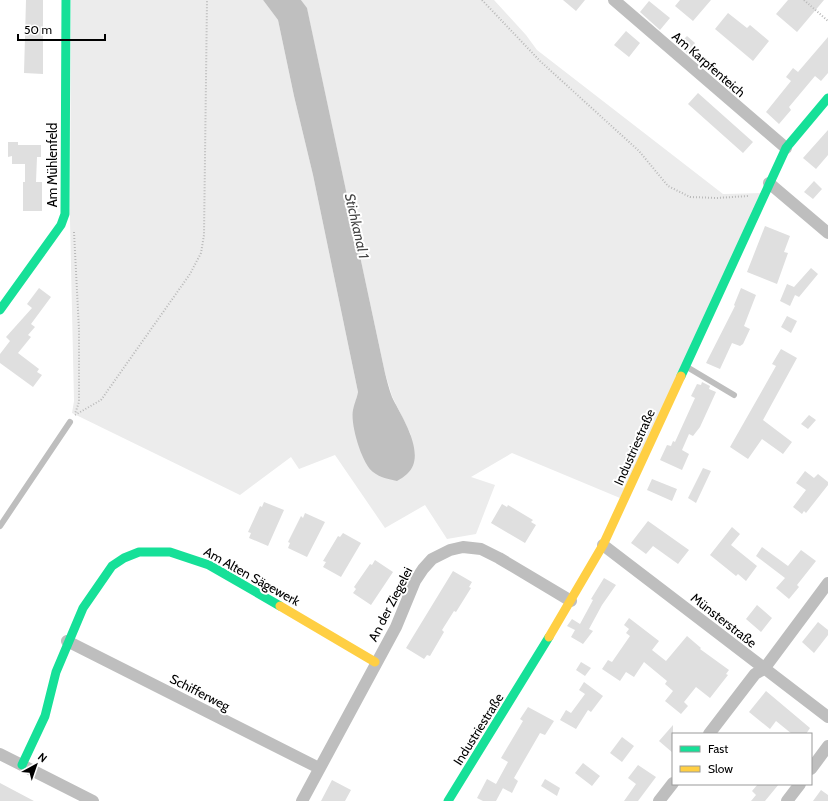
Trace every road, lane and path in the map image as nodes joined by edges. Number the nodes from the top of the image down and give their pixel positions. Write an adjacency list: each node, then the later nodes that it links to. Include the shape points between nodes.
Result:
1 (66, 0): 13 (street, Am Mühlenfeld, via 65,214 62,225)
2 (207, 0): 16 (path, via 204,227 201,253 190,274 101,400)
3 (482, 0): 10 (path, via 540,61 639,151 668,186 690,197)
4 (614, 0): 8 (street, Am Karpfenteich)
5 (804, 0): 6 (path)
6 (828, 21)
7 (828, 98): 8 (street, Industriestraße)
8 (786, 148): 9 (street, Industriestraße)
9 (769, 183): 10 (street, Industriestraße); 12 (street)
10 (764, 194): 14 (street, Industriestraße)
11 (74, 227): 16 (path, via 79,402)
12 (828, 233)
13 (0, 310)
14 (685, 366): 15 (lane); 19 (street, Industriestraße)
15 (734, 395)
16 (74, 415): 17 (path)
17 (70, 422): 18 (lane)
18 (0, 526)
19 (603, 545): 21 (street, Industriestraße); 24 (street, Münsterstraße)
20 (828, 583): 24 (street)
21 (571, 601): 23 (street, An der Ziegelei, via 481,549 463,547 450,550 432,559 423,569 415,581 396,627); 36 (street, Industriestraße)
22 (68, 641): 23 (street, Am Alten Sägewerk, via 83,608 112,566 139,552 170,552 209,565); 29 (street, Am Alten Sägewerk, via 56,672 45,716); 30 (street, Schifferweg)
23 (375, 662): 30 (street, An der Ziegelei)
24 (764, 669): 25 (street, Münsterstraße); 26 (street, via 754,674)
25 (828, 717)
26 (711, 733)
27 (828, 746): 31 (street)
28 (0, 754): 29 (street)
29 (22, 765): 34 (street)
30 (319, 768): 35 (street, An der Ziegelei)
31 (812, 768)
32 (672, 784): 37 (street)
33 (799, 785): 38 (street)
34 (93, 801)
35 (302, 801)
36 (448, 801)
37 (660, 801)
38 (787, 801)

